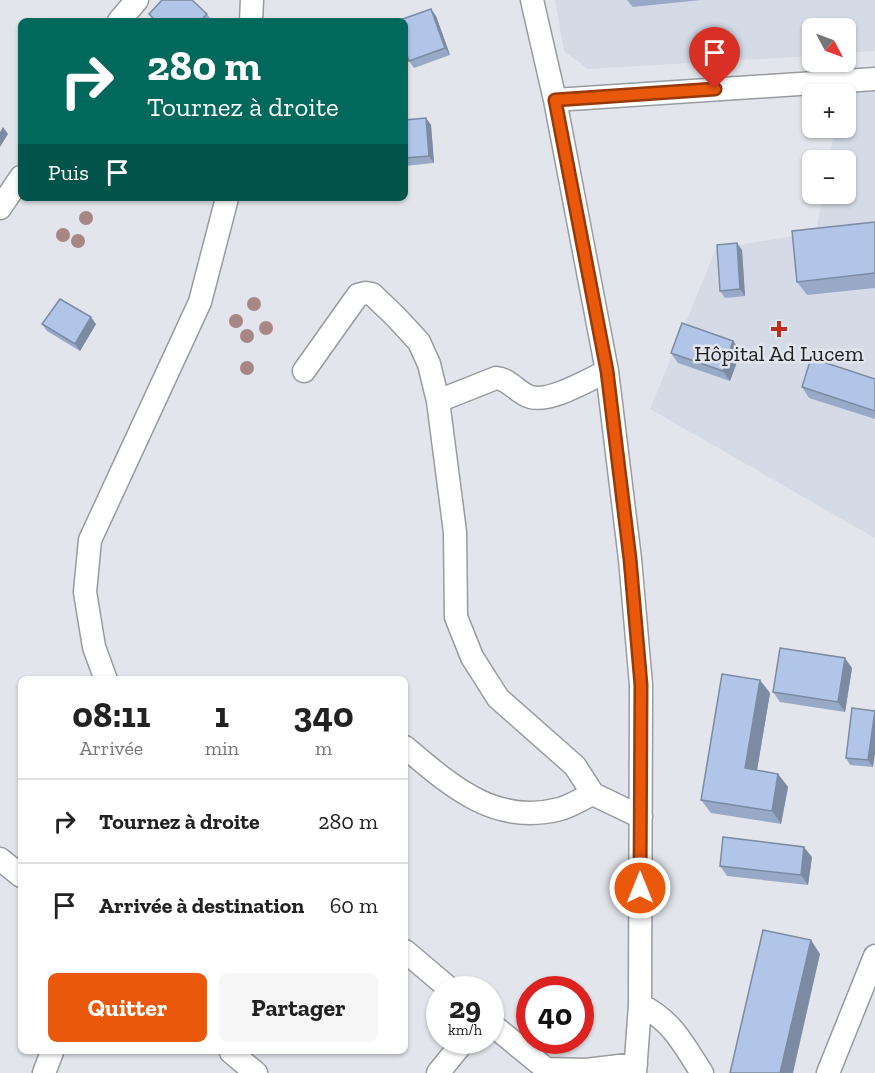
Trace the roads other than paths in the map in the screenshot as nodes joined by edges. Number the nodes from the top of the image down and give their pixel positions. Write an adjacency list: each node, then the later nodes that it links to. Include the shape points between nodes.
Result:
1 (137, 0): 4 (street)
2 (252, 0): 5 (street)
3 (532, 0): 7 (street)
4 (122, 18)
5 (251, 18)
6 (875, 79): 7 (street)
7 (555, 100): 12 (street)
8 (18, 181): 10 (street)
9 (226, 201): 14 (street, via 200,302 90,540 85,592 94,647)
10 (0, 208)
11 (304, 371): 13 (street, via 358,295 372,294 419,342)
12 (607, 371): 13 (street, via 548,398 533,398 503,378 496,378); 17 (street, via 641,685)
13 (438, 401): 16 (street, via 455,532 456,617 472,657 498,698 575,766)
14 (105, 676)
15 (408, 750): 16 (street, via 446,783 483,805 511,811 552,810)
16 (593, 794): 17 (street)
17 (641, 817): 23 (street)
18 (0, 859): 19 (street)
19 (18, 874)
20 (408, 954): 22 (street)
21 (875, 956): 34 (street)
22 (434, 976)
23 (640, 1005): 28 (street); 33 (street, via 659,1014)
24 (504, 1034): 29 (street)
25 (51, 1054): 30 (street)
26 (233, 1054): 31 (street)
27 (453, 1054): 32 (street)
28 (636, 1069): 29 (street)
29 (549, 1071)
30 (44, 1073)
31 (256, 1073)
32 (438, 1073)
33 (702, 1073)
34 (828, 1073)

